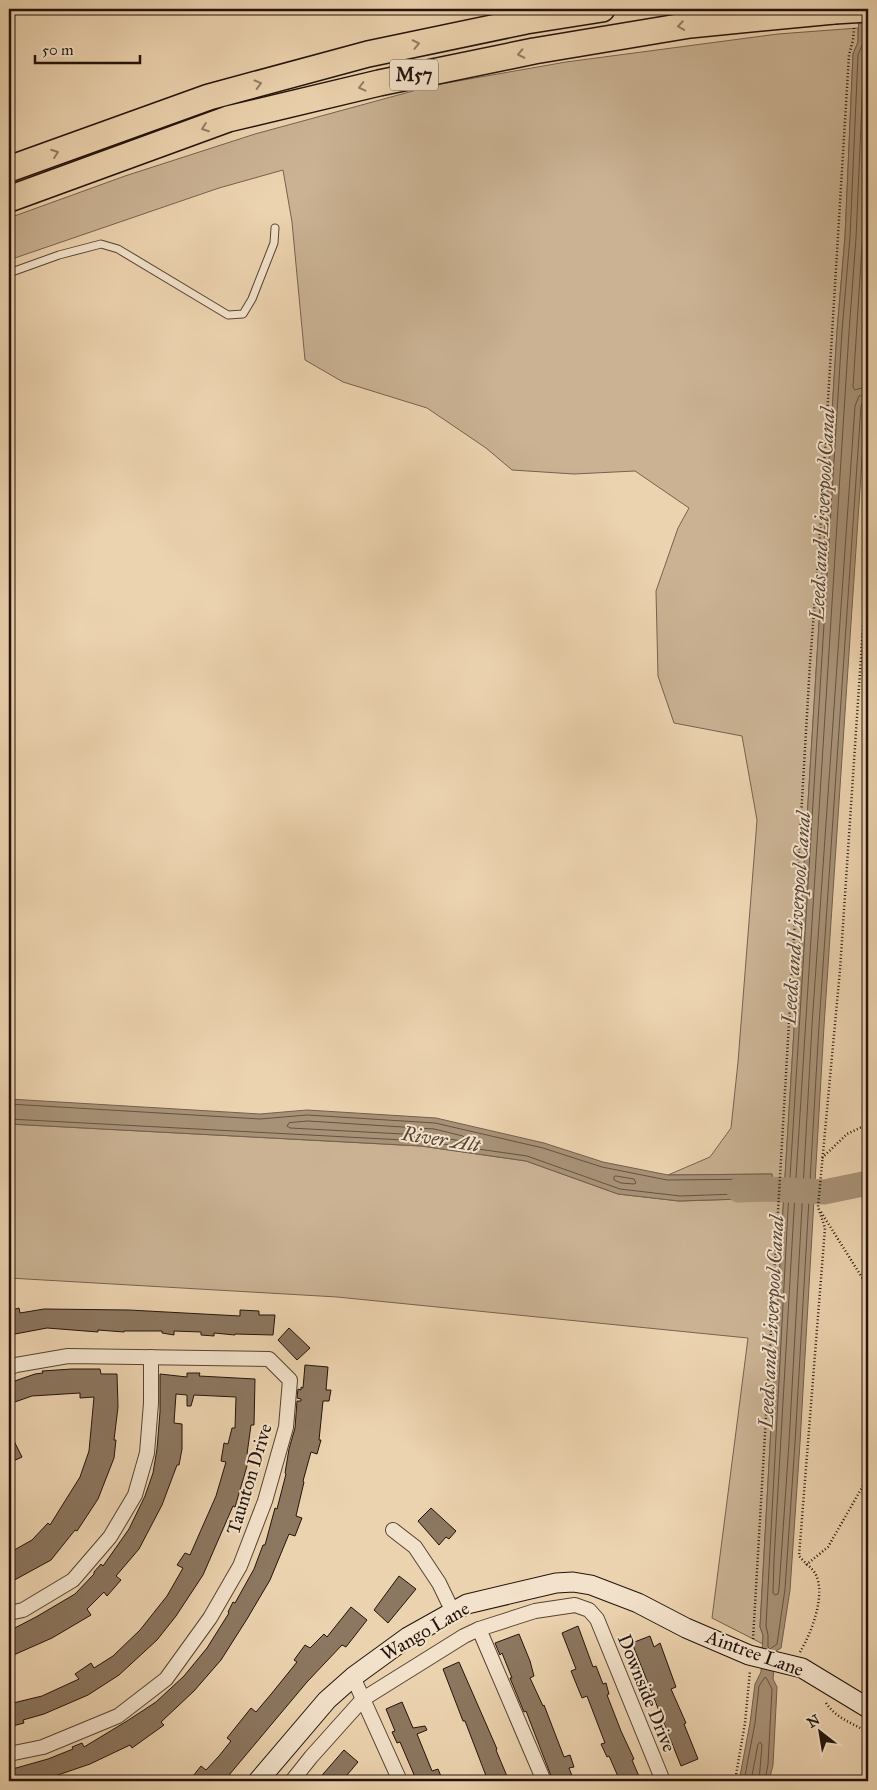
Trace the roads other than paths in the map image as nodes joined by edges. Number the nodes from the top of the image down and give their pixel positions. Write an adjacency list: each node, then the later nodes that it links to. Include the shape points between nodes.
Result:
1 (602, 9): 3 (highway, M57, one-way to 1, via 209,97 368,54 526,21)
2 (852, 15): 4 (highway, M57, one-way to 4, via 690,25 534,51 379,82 228,119)
3 (9, 169)
4 (9, 199)
5 (274, 228): 6 (lane, via 274,243 243,314 228,315 118,249 101,244)
6 (9, 273)
7 (151, 1357): 8 (street, Taunton Drive, via 68,1356); 12 (street, via 147,1453 135,1495 110,1537 73,1580 23,1610); 18 (street, Taunton Drive, via 268,1359 290,1380 286,1427 265,1501 240,1566 210,1618 166,1679 118,1716 43,1747)
8 (9, 1368)
9 (393, 1530): 11 (street, via 415,1547 439,1583)
10 (638, 1603): 11 (main road, Wango Lane, via 591,1585 573,1582 556,1583 468,1604); 17 (main road, Aintree Lane, via 737,1650 802,1668)
11 (453, 1612): 15 (main road, Wango Lane, via 408,1637)
12 (9, 1613)
13 (597, 1619): 14 (street, Wango Lane, via 589,1610 575,1605 535,1612); 23 (street, Downside Drive)
14 (478, 1630): 16 (street, Wango Lane); 22 (street)
15 (353, 1676): 16 (street); 19 (main road, Wango Lane, via 327,1700)
16 (363, 1698): 20 (street, Wango Lane); 21 (street)
17 (868, 1708)
18 (9, 1754)
19 (258, 1781)
20 (292, 1781)
21 (400, 1781)
22 (544, 1781)
23 (663, 1781)

